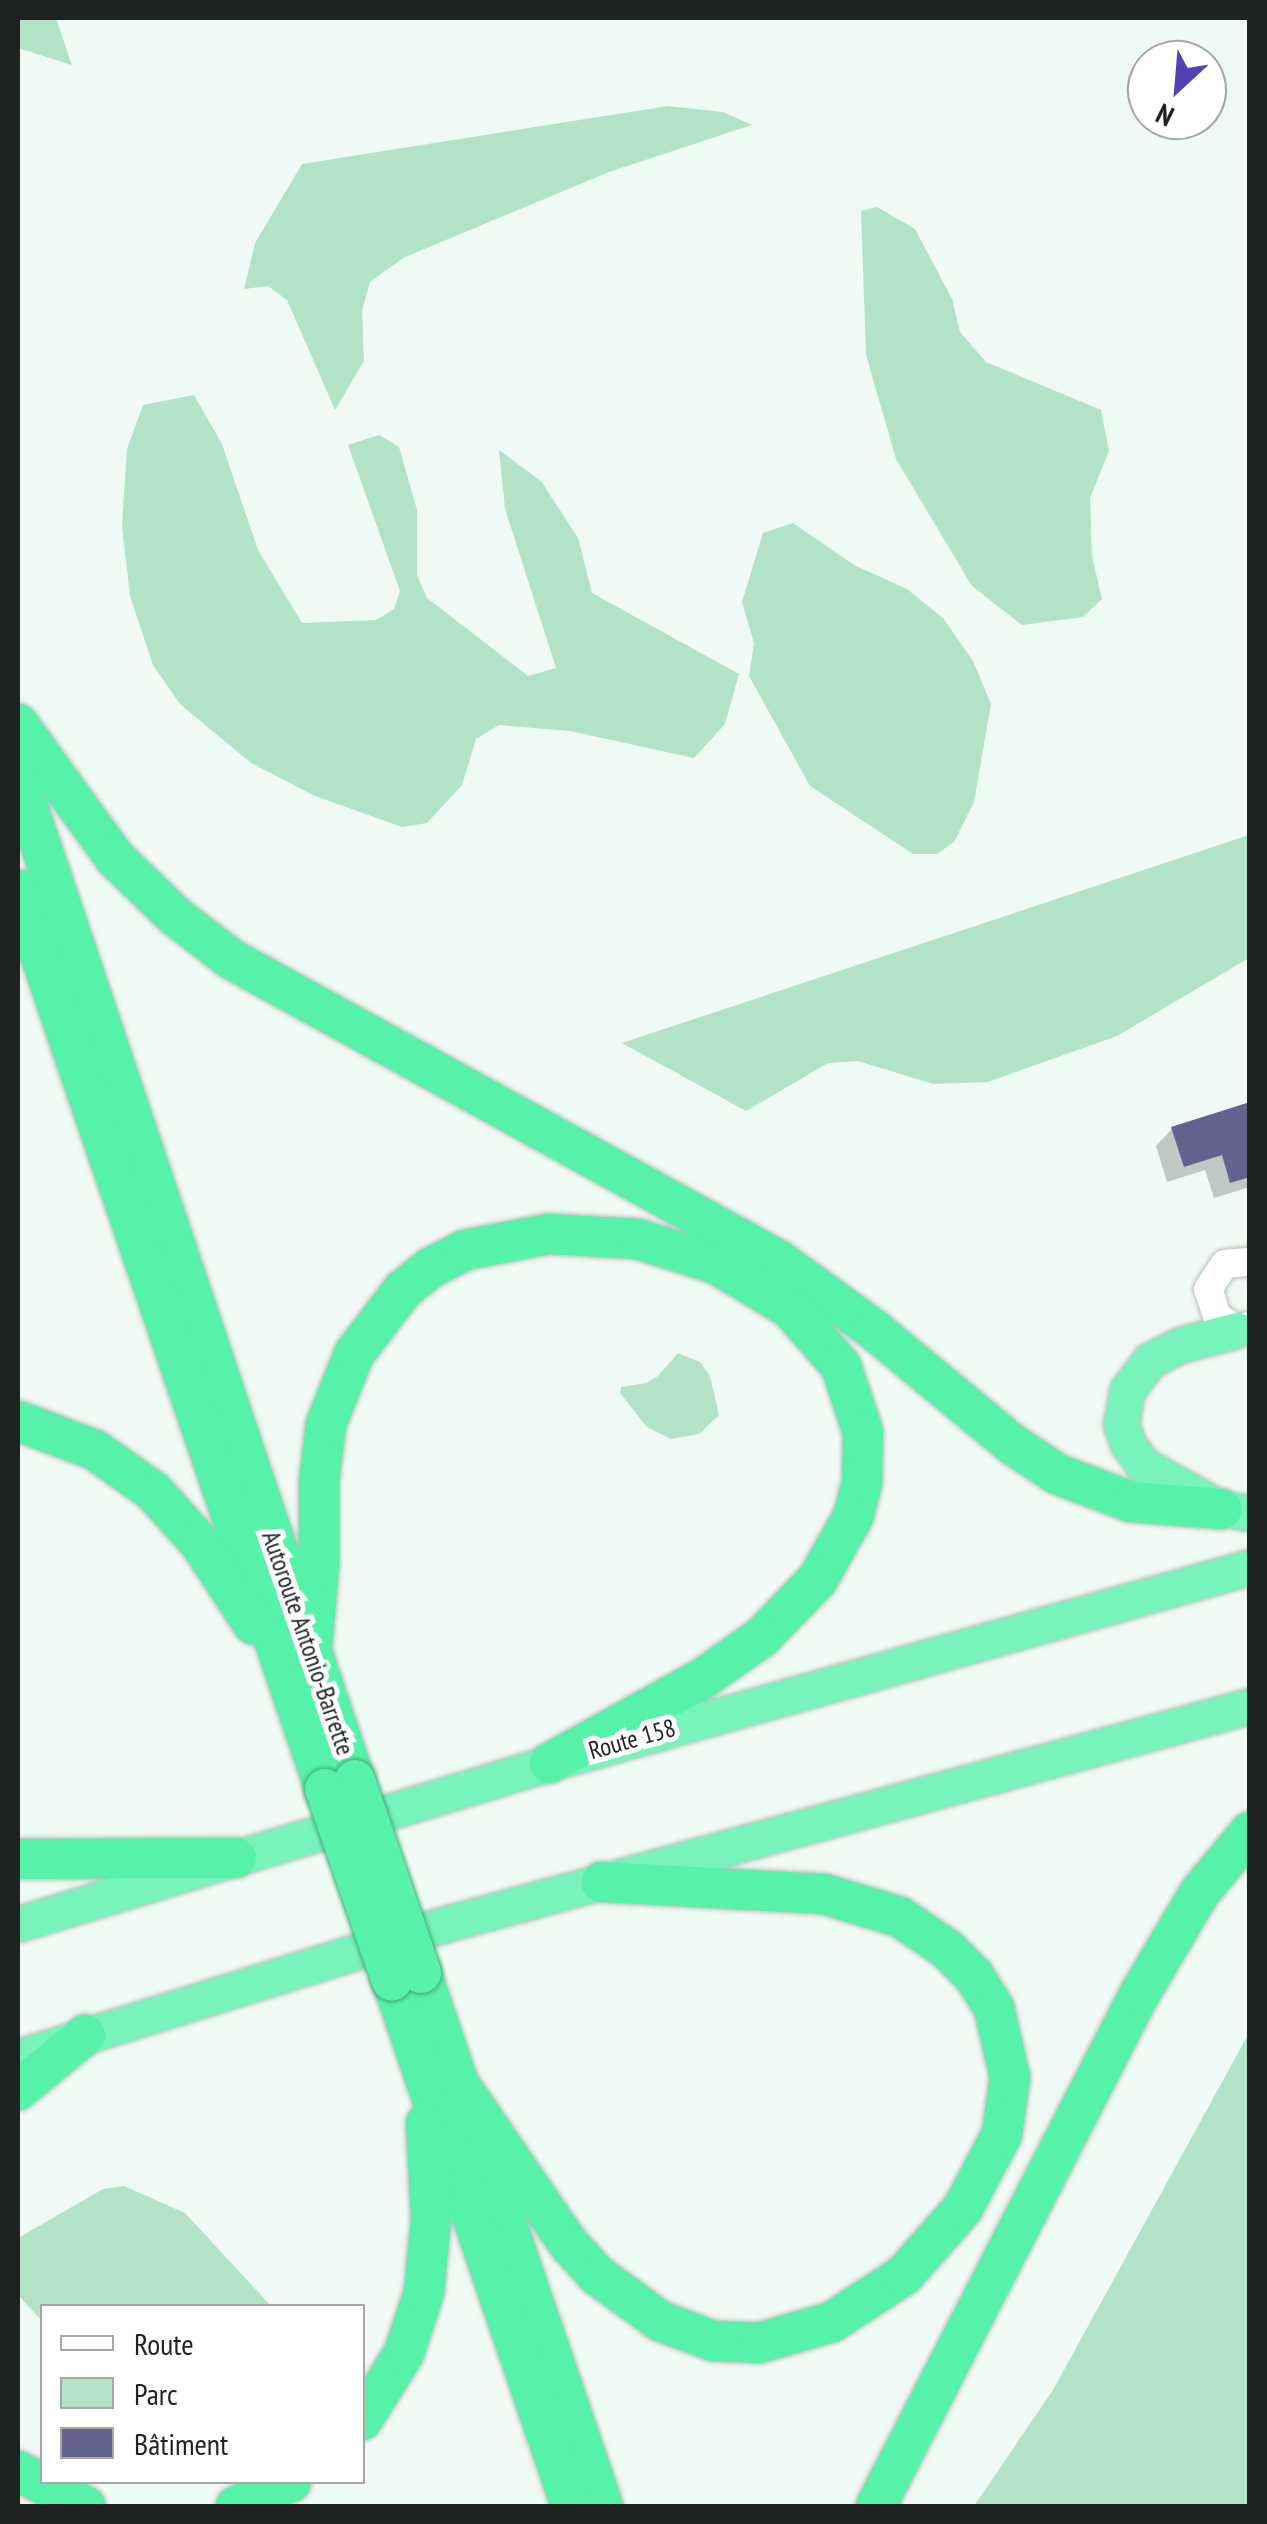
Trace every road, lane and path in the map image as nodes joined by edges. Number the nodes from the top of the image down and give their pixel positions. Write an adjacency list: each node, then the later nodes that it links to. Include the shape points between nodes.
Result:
1 (18, 724): 7 (highway, via 115,858 231,959 778,1260 1057,1474 1131,1502)
2 (18, 778): 9 (highway, Autoroute Antonio-Barrette)
3 (18, 890): 9 (highway, Autoroute Antonio-Barrette)
4 (1250, 1262): 5 (street, via 1225,1264 1208,1288 1211,1309)
5 (1243, 1328): 7 (highway, via 1150,1360 1132,1380 1121,1414 1128,1444 1143,1465)
6 (18, 1420): 9 (highway, via 95,1450 152,1491)
7 (1236, 1511)
8 (1250, 1566): 11 (highway, Route 158)
9 (301, 1671): 11 (highway, via 319,1565 318,1481 326,1424 354,1354 403,1290 466,1250 549,1234 638,1239 717,1264 790,1308 840,1366 863,1432 854,1516 818,1579 762,1637 702,1679); 19 (highway, Autoroute Antonio-Barrette, bridge)
10 (1250, 1706): 15 (highway)
11 (550, 1763): 14 (highway, Route 158)
12 (1250, 1832): 28 (highway, via 1200,1892 1139,1994)
13 (18, 1858): 14 (highway)
14 (236, 1858): 16 (highway, Route 158)
15 (602, 1882): 17 (highway); 19 (highway, via 824,1894 900,1918 948,1949 994,2008 1010,2077 1002,2134 963,2208 904,2275 832,2322 759,2343 714,2341 660,2321 597,2275)
16 (18, 1924)
17 (86, 2035): 18 (highway); 20 (highway)
18 (18, 2058)
19 (442, 2082): 21 (highway, via 424,2292 404,2353); 26 (highway, Autoroute Antonio-Barrette); 27 (highway, Autoroute Antonio-Barrette)
20 (18, 2090)
21 (365, 2415)
22 (43, 2484): 24 (highway)
23 (286, 2484): 25 (highway)
24 (86, 2506)
25 (236, 2506)
26 (571, 2506)
27 (603, 2506)
28 (876, 2506)

